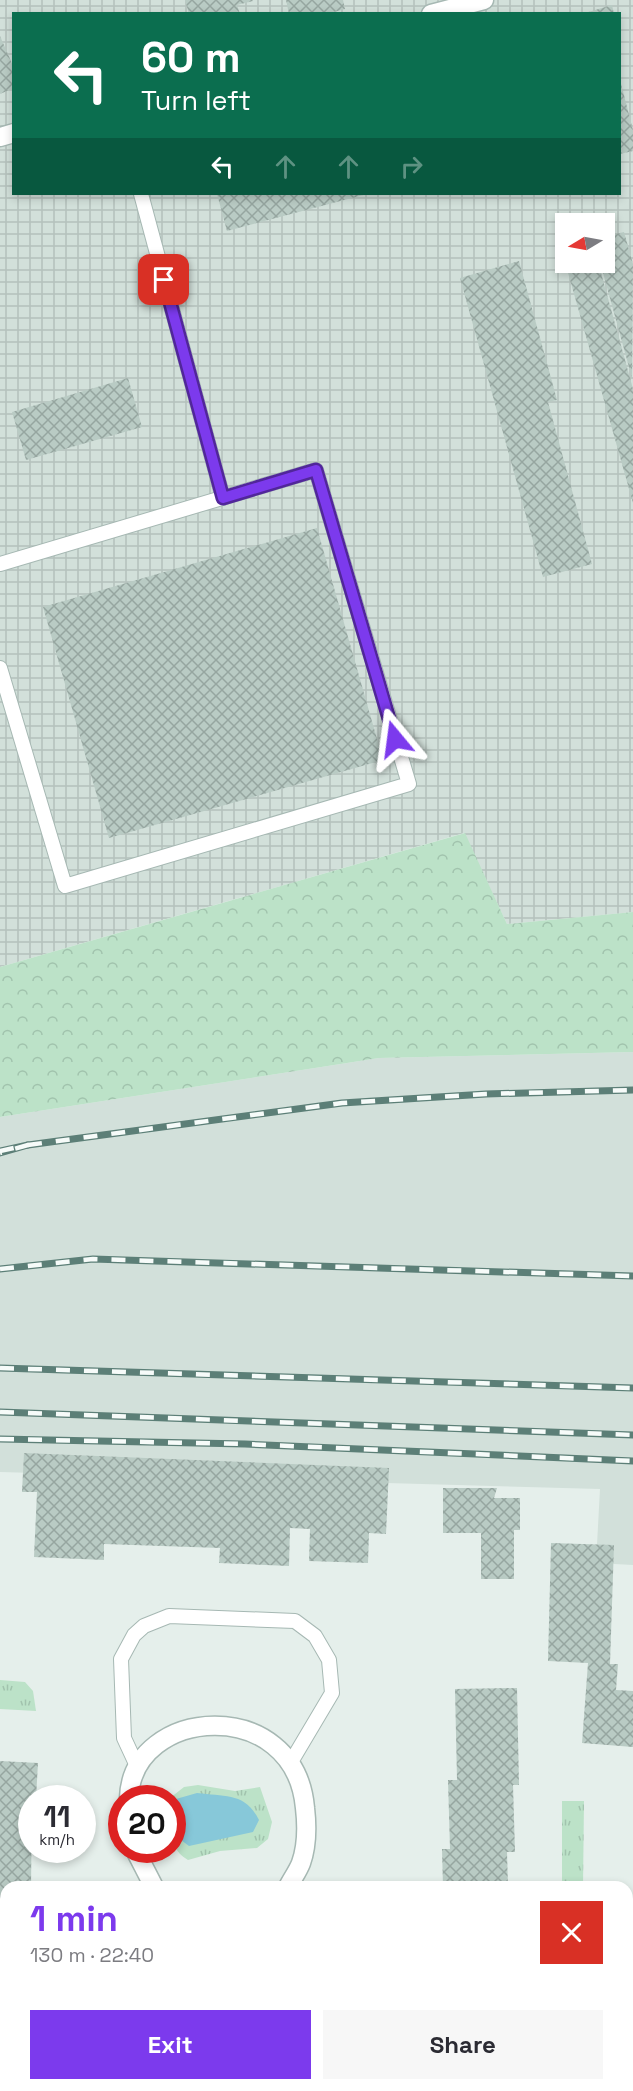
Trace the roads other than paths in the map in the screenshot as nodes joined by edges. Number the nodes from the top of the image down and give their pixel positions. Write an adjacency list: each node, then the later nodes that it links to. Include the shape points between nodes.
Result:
1 (484, 0): 2 (street)
2 (439, 12)
3 (141, 195): 4 (lane)
4 (223, 498): 5 (lane); 6 (lane, via 316,470 409,784 65,886)
5 (0, 564)
6 (0, 668)
7 (291, 1762): 8 (street, via 270,1740 240,1728 208,1725 170,1735); 8 (lane, via 332,1693 329,1660 315,1636 295,1621 169,1616 139,1630 121,1659 124,1738); 12 (street, via 303,1789 307,1826 301,1862)
8 (137, 1766): 9 (street)
9 (132, 1785)
10 (142, 1863): 11 (street)
11 (151, 1881)
12 (291, 1881)

